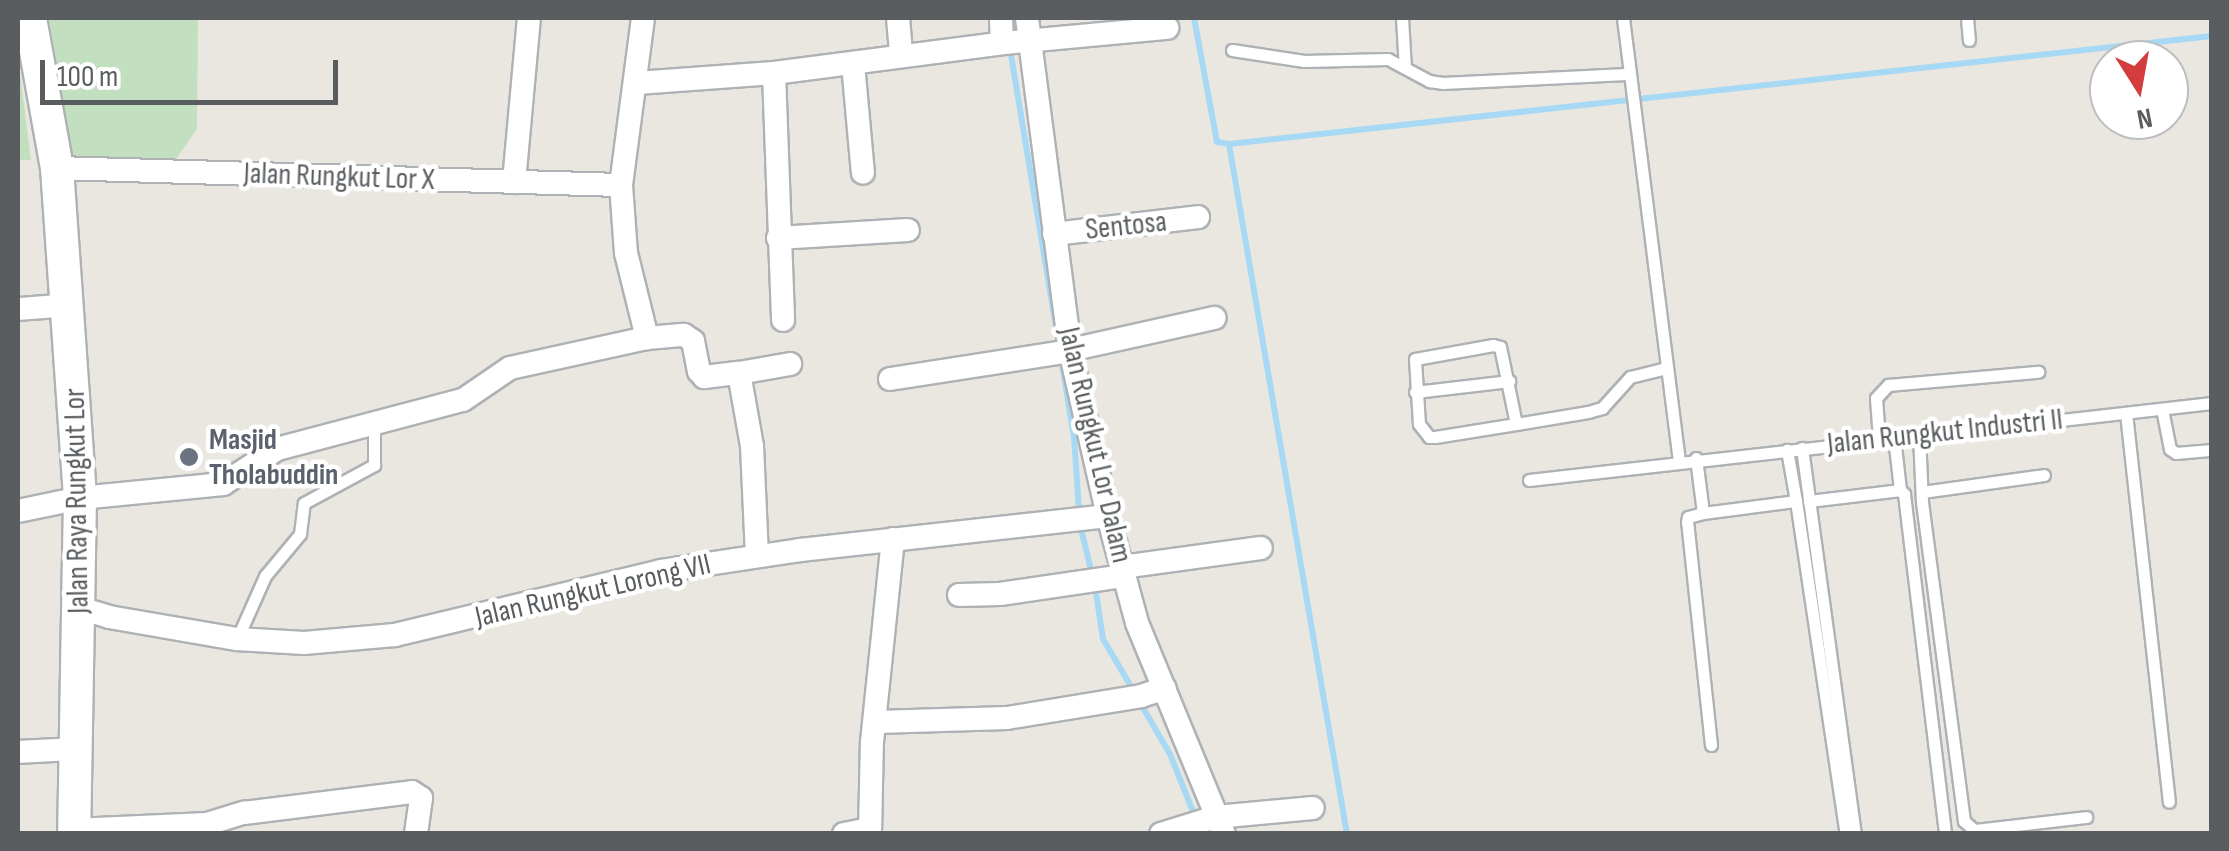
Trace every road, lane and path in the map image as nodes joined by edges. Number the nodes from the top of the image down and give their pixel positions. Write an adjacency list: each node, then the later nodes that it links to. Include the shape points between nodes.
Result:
1 (30, 18): 19 (main road, Jalan Raya Rungkut Lor)
2 (528, 18): 21 (street)
3 (642, 18): 18 (street)
4 (898, 18): 13 (street)
5 (1001, 18): 10 (street, Jalan Rungkut Lor Dalam)
6 (1402, 18): 15 (lane)
7 (1623, 18): 17 (lane)
8 (1967, 18): 11 (lane)
9 (1168, 28): 10 (street)
10 (1016, 37): 13 (street); 25 (street, Jalan Rungkut Lor Dalam)
11 (1969, 40)
12 (1232, 50): 15 (lane, via 1304,61 1376,58)
13 (901, 56): 14 (street)
14 (853, 64): 16 (street); 20 (street)
15 (1404, 68): 17 (lane, via 1443,83)
16 (774, 73): 18 (street); 26 (street)
17 (1626, 74): 34 (lane)
18 (637, 83): 22 (street)
19 (57, 168): 21 (street, Jalan Rungkut Lor X); 27 (main road, Jalan Raya Rungkut Lor)
20 (863, 172)
21 (514, 182): 22 (street, Jalan Rungkut Lor X)
22 (620, 184): 31 (street, via 626,254)
23 (1198, 217): 25 (street, Sentosa)
24 (908, 230): 26 (street)
25 (1054, 234): 32 (street, Jalan Rungkut Lor Dalam)
26 (778, 238): 30 (street)
27 (70, 305): 28 (street); 57 (main road, Jalan Raya Rungkut Lor)
28 (18, 309)
29 (1214, 318): 32 (street)
30 (783, 320)
31 (647, 338): 36 (street, via 684,335 693,341 704,377); 43 (street, via 510,368 463,400)
32 (1064, 351): 37 (street); 61 (street, Jalan Rungkut Lor Dalam)
33 (790, 364): 36 (street)
34 (1665, 368): 44 (lane, via 1630,377 1602,408); 52 (lane)
35 (2038, 372): 47 (lane, via 1888,385 1876,398)
36 (739, 373): 64 (street, via 752,446)
37 (890, 378)
38 (1509, 381): 39 (lane); 39 (lane, via 1503,351 1493,344 1417,357); 44 (lane)
39 (1415, 392): 44 (lane, via 1419,424 1429,436)
40 (2212, 404): 41 (lane, Jalan Rungkut Industri II)
41 (2162, 408): 42 (lane, Jalan Rungkut Industri II); 50 (lane, via 2170,449)
42 (2126, 413): 45 (lane, Jalan Rungkut Industri II); 74 (lane)
43 (374, 422): 57 (street, via 277,449 224,484); 68 (lane, via 374,465 308,499 300,534 265,576)
44 (1516, 424)
45 (1919, 434): 46 (lane, Jalan Rungkut Industri II); 56 (lane)
46 (1894, 437): 47 (lane, Jalan Rungkut Industri II); 55 (lane)
47 (1879, 438): 48 (lane, Jalan Rungkut Industri II)
48 (1802, 448): 49 (lane, Jalan Rungkut Industri II); 58 (lane)
49 (1788, 450): 51 (lane, Jalan Rungkut Industri II); 58 (lane)
50 (2212, 450)
51 (1696, 458): 52 (lane, Jalan Rungkut Industri II); 60 (lane)
52 (1679, 460): 54 (lane, Jalan Rungkut Industri II)
53 (2044, 475): 56 (lane)
54 (1529, 480)
55 (1900, 490): 58 (lane); 86 (lane, via 1908,512)
56 (1922, 492): 76 (lane, via 1964,821 1974,830)
57 (80, 498): 59 (street); 67 (main road, Jalan Raya Rungkut Lor)
58 (1803, 501): 60 (lane); 84 (lane); 85 (lane)
59 (18, 511)
60 (1703, 513): 71 (lane, via 1687,522)
61 (1089, 520): 62 (street, Jalan Rungkut Lorong VII); 65 (street, Jalan Rungkut Lor Dalam)
62 (893, 539): 64 (street, Jalan Rungkut Lorong VII); 70 (street)
63 (1260, 548): 65 (street)
64 (758, 556): 68 (street, Jalan Rungkut Lorong VII, via 661,571 395,635 304,643)
65 (1110, 577): 66 (street); 69 (street, Jalan Rungkut Lor Dalam)
66 (958, 595)
67 (80, 608): 68 (street, Jalan Rungkut Lorong VII); 72 (main road, Jalan Raya Rungkut Lor)
68 (237, 639)
69 (1165, 688): 70 (street, via 1006,718); 77 (street, Jalan Rungkut Lor Dalam)
70 (877, 722): 80 (street)
71 (1711, 745)
72 (76, 748): 73 (street); 79 (main road, Jalan Raya Rungkut Lor)
73 (18, 752)
74 (2170, 802)
75 (1313, 808): 77 (street)
76 (2086, 817)
77 (1208, 824): 83 (street)
78 (208, 829): 79 (street); 81 (street, via 244,813 418,793)
79 (74, 832)
80 (870, 832): 82 (street)
81 (416, 834)
82 (844, 834)
83 (1162, 834)
84 (1846, 834)
85 (1856, 834)
86 (1944, 834)

